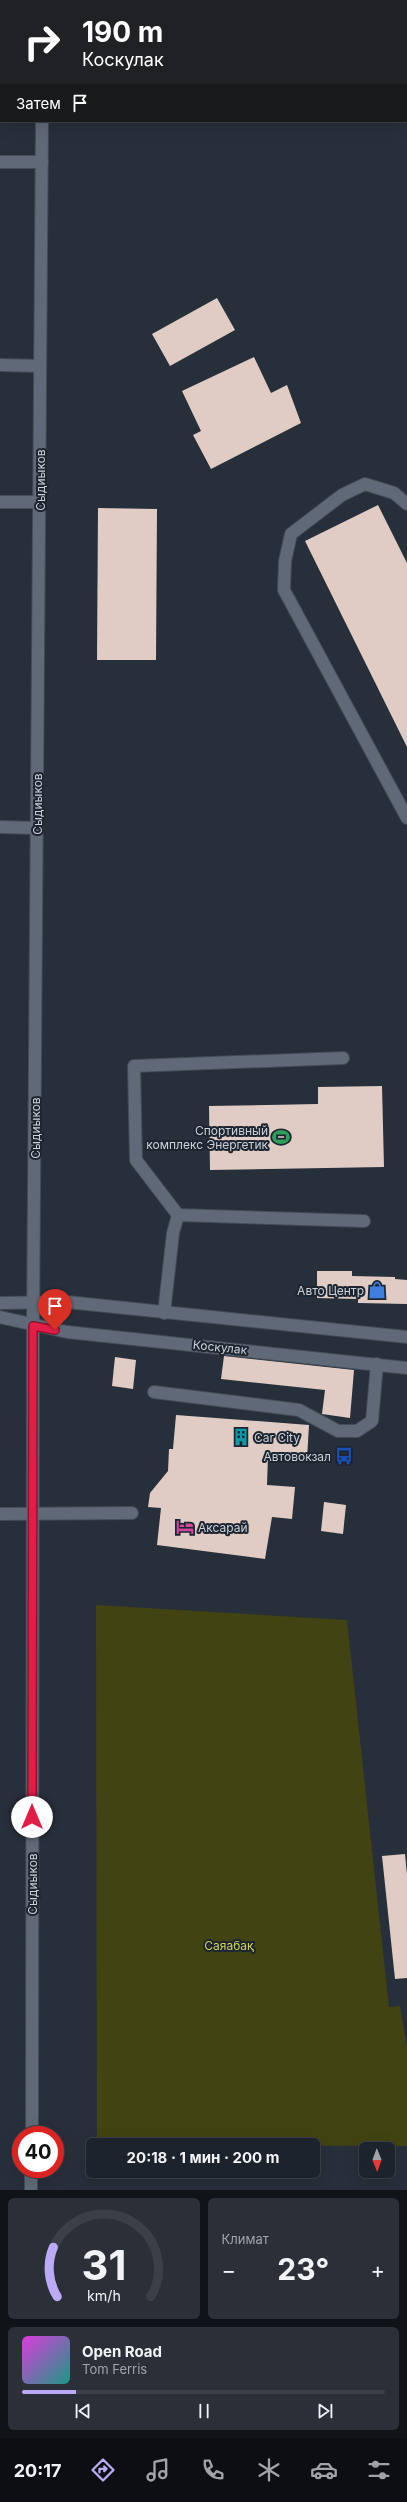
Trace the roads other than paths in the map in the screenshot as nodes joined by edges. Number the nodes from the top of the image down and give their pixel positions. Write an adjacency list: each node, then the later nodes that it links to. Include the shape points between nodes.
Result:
1 (42, 122): 3 (street, Сыдиыков)
2 (0, 162): 3 (street)
3 (42, 162): 5 (street, Сыдиыков)
4 (0, 366): 5 (street)
5 (40, 366): 7 (street, Сыдиыков)
6 (0, 502): 7 (street)
7 (39, 502): 11 (street, Сыдиыков)
8 (407, 504): 9 (street, via 394,493 365,484 342,495 291,534 285,561 284,590)
9 (407, 818)
10 (0, 827): 11 (street)
11 (37, 828): 15 (street, Сыдиыков)
12 (343, 1058): 13 (street, via 134,1066 136,1160)
13 (178, 1215): 14 (street); 17 (street, via 173,1233)
14 (364, 1221)
15 (33, 1301): 16 (street); 17 (street); 19 (street, Сыдиыков)
16 (0, 1303)
17 (164, 1312): 20 (street)
18 (0, 1317): 19 (street, Коскулак)
19 (33, 1326): 21 (street, Коскулак, via 66,1332); 26 (street, Сыдиыков)
20 (407, 1337)
21 (377, 1364): 22 (street, Коскулак); 23 (street, via 372,1421 357,1431 338,1431 299,1410)
22 (407, 1368)
23 (154, 1392)
24 (132, 1513): 26 (street)
25 (0, 1514): 26 (street)
26 (33, 1514): 27 (street, Сыдиыков)
27 (32, 2126)
28 (31, 2178): 29 (street)
29 (31, 2190)

